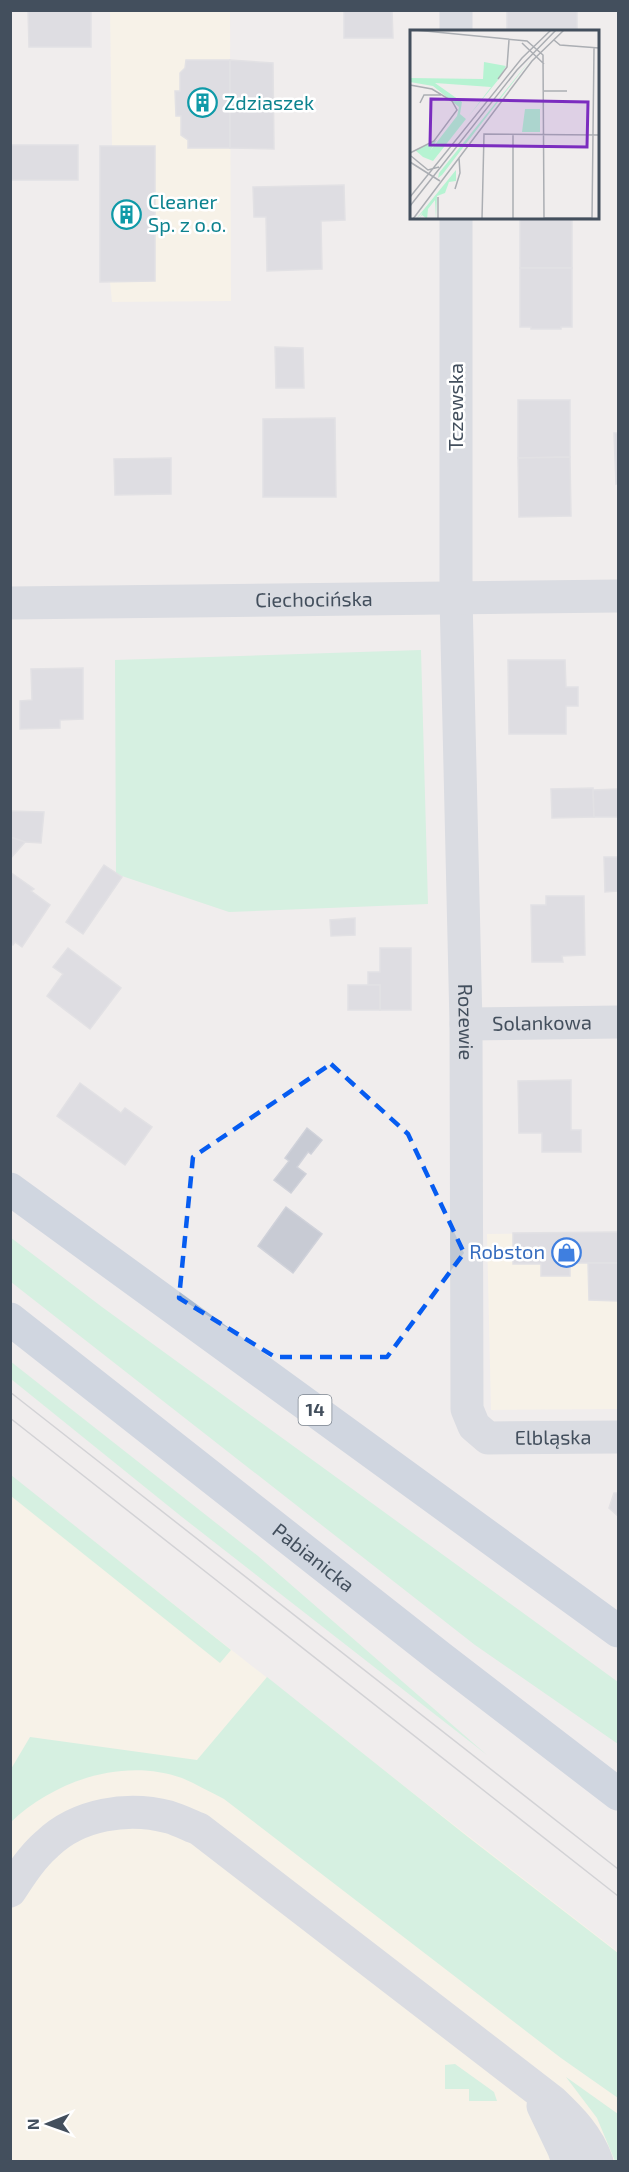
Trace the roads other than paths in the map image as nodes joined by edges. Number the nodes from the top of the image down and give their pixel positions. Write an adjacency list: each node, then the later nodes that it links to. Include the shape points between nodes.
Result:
1 (456, 10): 2 (street)
2 (456, 30)
3 (456, 219): 5 (street, Tczewska)
4 (618, 596): 5 (street, Ciechocińska)
5 (456, 597): 6 (street, Ciechocińska); 8 (street, Rozewie)
6 (10, 603)
7 (618, 1022): 8 (street, Solankowa)
8 (466, 1024): 12 (street, Rozewie, via 467,1409 474,1426)
9 (10, 1189): 13 (main road, 14)
10 (10, 1319): 14 (main road, Pabianicka)
11 (618, 1437): 12 (street, Elbląska)
12 (488, 1438)
13 (618, 1631)
14 (618, 1794)
15 (10, 1892): 16 (street, via 47,1843 77,1824 106,1815 140,1812 170,1817 199,1829)
16 (529, 2084): 17 (street, via 549,2116); 18 (street, via 573,2121 592,2147)
17 (568, 2162)
18 (597, 2162)

